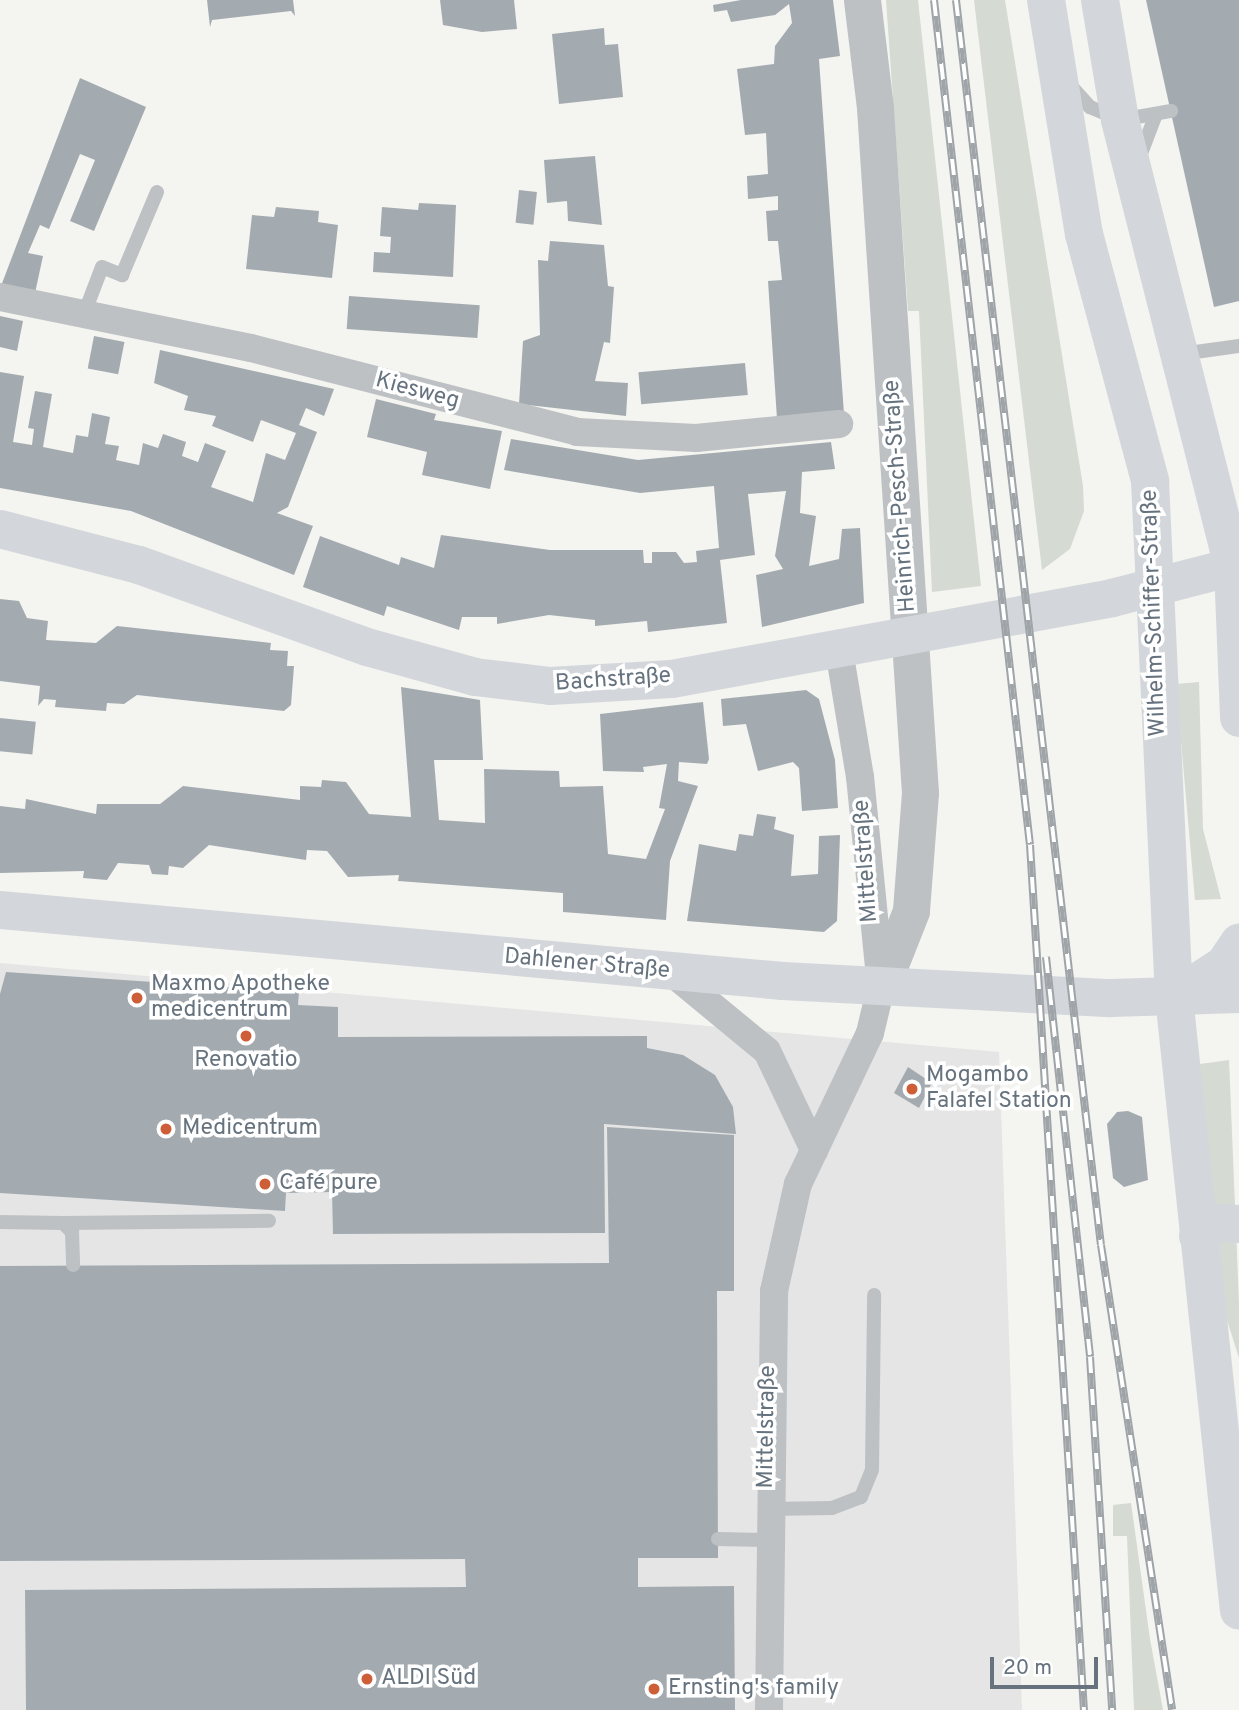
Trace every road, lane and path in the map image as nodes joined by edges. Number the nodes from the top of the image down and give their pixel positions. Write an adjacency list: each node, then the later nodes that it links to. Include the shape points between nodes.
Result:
1 (862, 0): 21 (street, Heinrich-Pesch-Straße, via 920,793 911,911)
2 (1046, 0): 4 (main road, Wilhelm-Schiffer-Straße)
3 (1100, 0): 6 (main road)
4 (1051, 50): 6 (lane, via 1090,107); 15 (main road, Wilhelm-Schiffer-Straße, via 1084,234 1150,481)
5 (1171, 111): 6 (lane)
6 (1138, 117): 11 (main road, via 1135,181)
7 (157, 192): 9 (lane, via 122,275 102,267)
8 (0, 297): 9 (street, Kiesweg)
9 (84, 314): 12 (street, Kiesweg, via 251,348 577,432 696,438)
10 (1239, 346): 11 (lane)
11 (1176, 355): 14 (main road)
12 (839, 424)
13 (0, 529): 16 (main road, Bachstraße, via 139,565 367,647 475,677 550,686 672,679)
14 (1236, 566): 15 (main road, Bachstraße); 17 (main road)
15 (1157, 582): 16 (main road, Bachstraße, via 1112,597); 23 (main road, Wilhelm-Schiffer-Straße, via 1157,695)
16 (838, 644): 21 (street, Mittelstraße, via 862,789)
17 (1239, 718)
18 (0, 910): 20 (main road, Dahlener Straße)
19 (1239, 943): 23 (main road, via 1224,965)
20 (671, 972): 21 (main road, Dahlener Straße); 24 (street, via 767,1051)
21 (881, 987): 23 (main road, Dahlener Straße); 24 (street, Mittelstraße, via 870,1033)
22 (1239, 994): 23 (main road, Dahlener Straße)
23 (1174, 998): 29 (main road, Wilhelm-Schiffer-Straße)
24 (814, 1150): 32 (street, Mittelstraße, via 798,1184 774,1291)
25 (269, 1221): 27 (lane)
26 (0, 1222): 27 (lane)
27 (63, 1223): 30 (lane, via 72,1232)
28 (1239, 1224): 29 (main road, via 1218,1223)
29 (1198, 1236): 35 (main road, Wilhelm-Schiffer-Straße)
30 (74, 1265)
31 (874, 1295): 32 (lane, via 872,1470 861,1497 832,1508)
32 (767, 1509): 34 (street, Mittelstraße)
33 (718, 1539): 34 (lane)
34 (768, 1541): 36 (street, Mittelstraße)
35 (1239, 1611)
36 (769, 1710)

